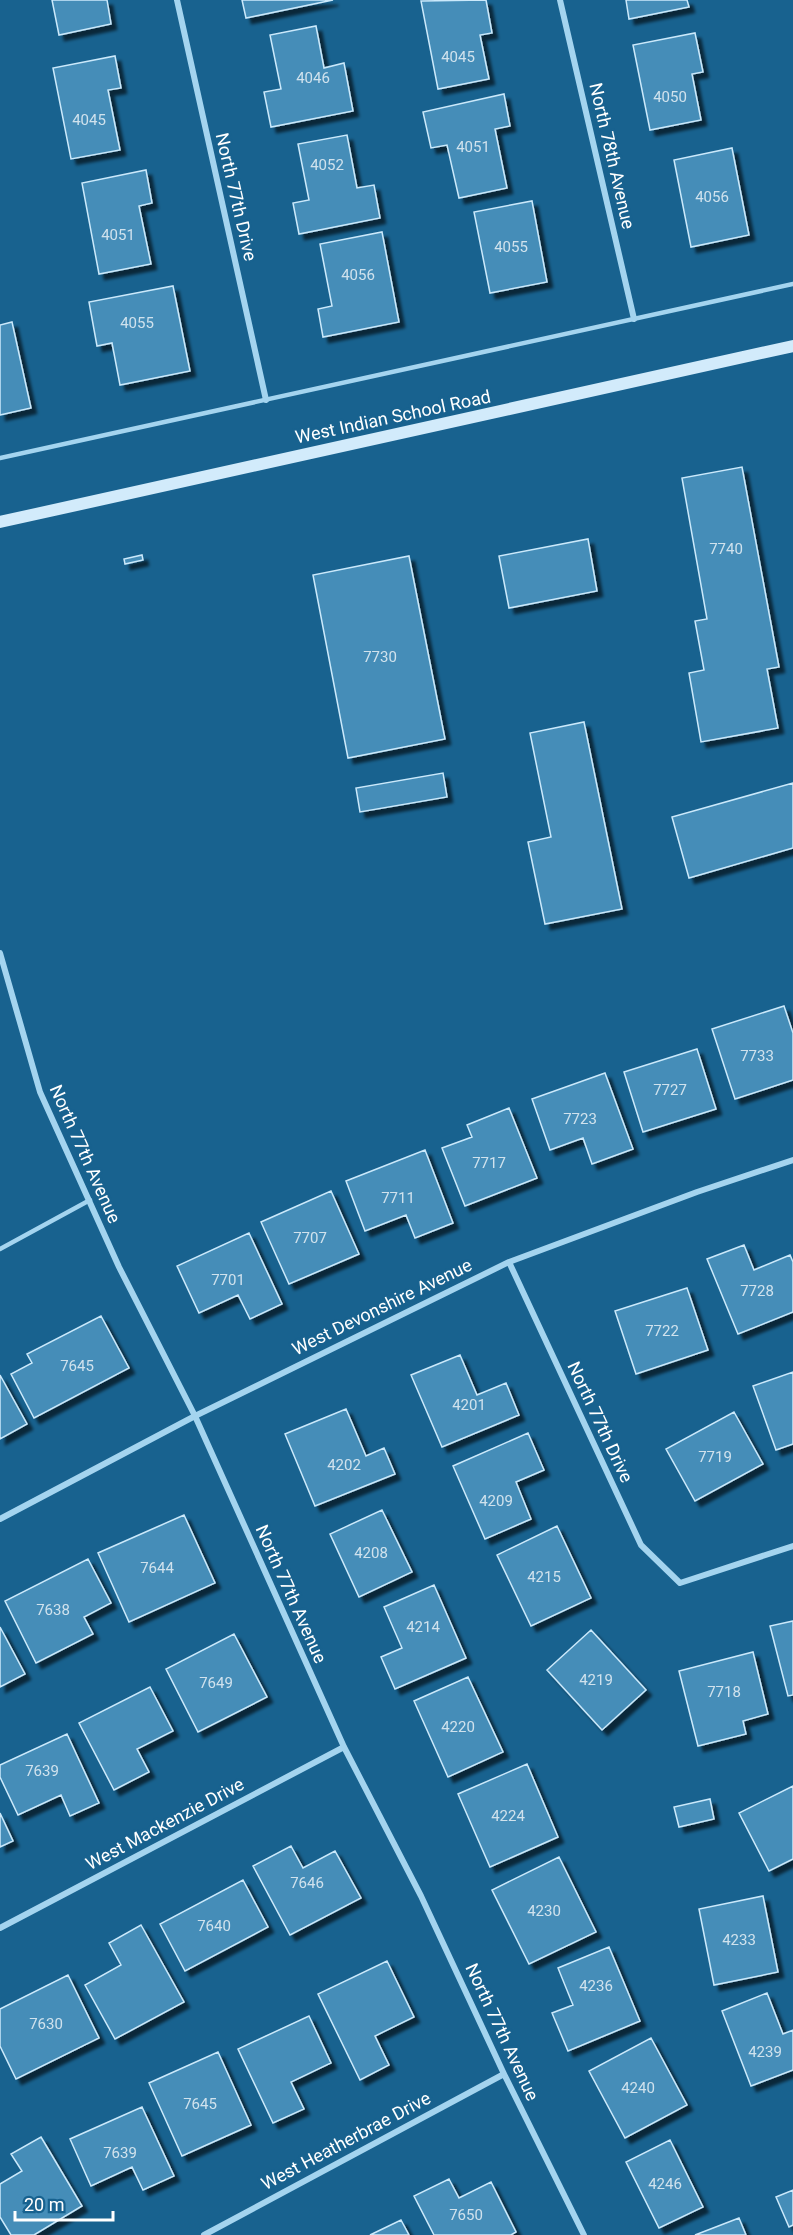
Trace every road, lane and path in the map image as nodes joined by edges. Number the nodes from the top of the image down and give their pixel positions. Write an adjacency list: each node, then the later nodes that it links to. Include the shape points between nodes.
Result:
1 (177, 0): 6 (street, North 77th Drive)
2 (560, 0): 4 (street, North 78th Avenue)
3 (793, 284): 4 (lane)
4 (634, 319): 6 (lane)
5 (793, 346): 8 (main road, West Indian School Road)
6 (266, 400): 7 (lane)
7 (0, 458)
8 (0, 522)
9 (0, 953): 11 (street, North 77th Avenue, via 40,1092)
10 (793, 1160): 13 (street, West Devonshire Avenue)
11 (90, 1200): 12 (lane); 14 (street, North 77th Avenue, via 119,1267)
12 (0, 1249)
13 (509, 1262): 14 (street, West Devonshire Avenue); 16 (street, North 77th Drive, via 641,1545 680,1583)
14 (195, 1416): 15 (street, West Devonshire Avenue); 17 (street, North 77th Avenue)
15 (0, 1519)
16 (793, 1546)
17 (344, 1747): 18 (street, West Mackenzie Drive); 19 (street, North 77th Avenue, via 422,1896)
18 (0, 1928)
19 (504, 2074): 20 (street, West Heatherbrae Drive); 21 (street, North 77th Avenue)
20 (204, 2235)
21 (584, 2235)

